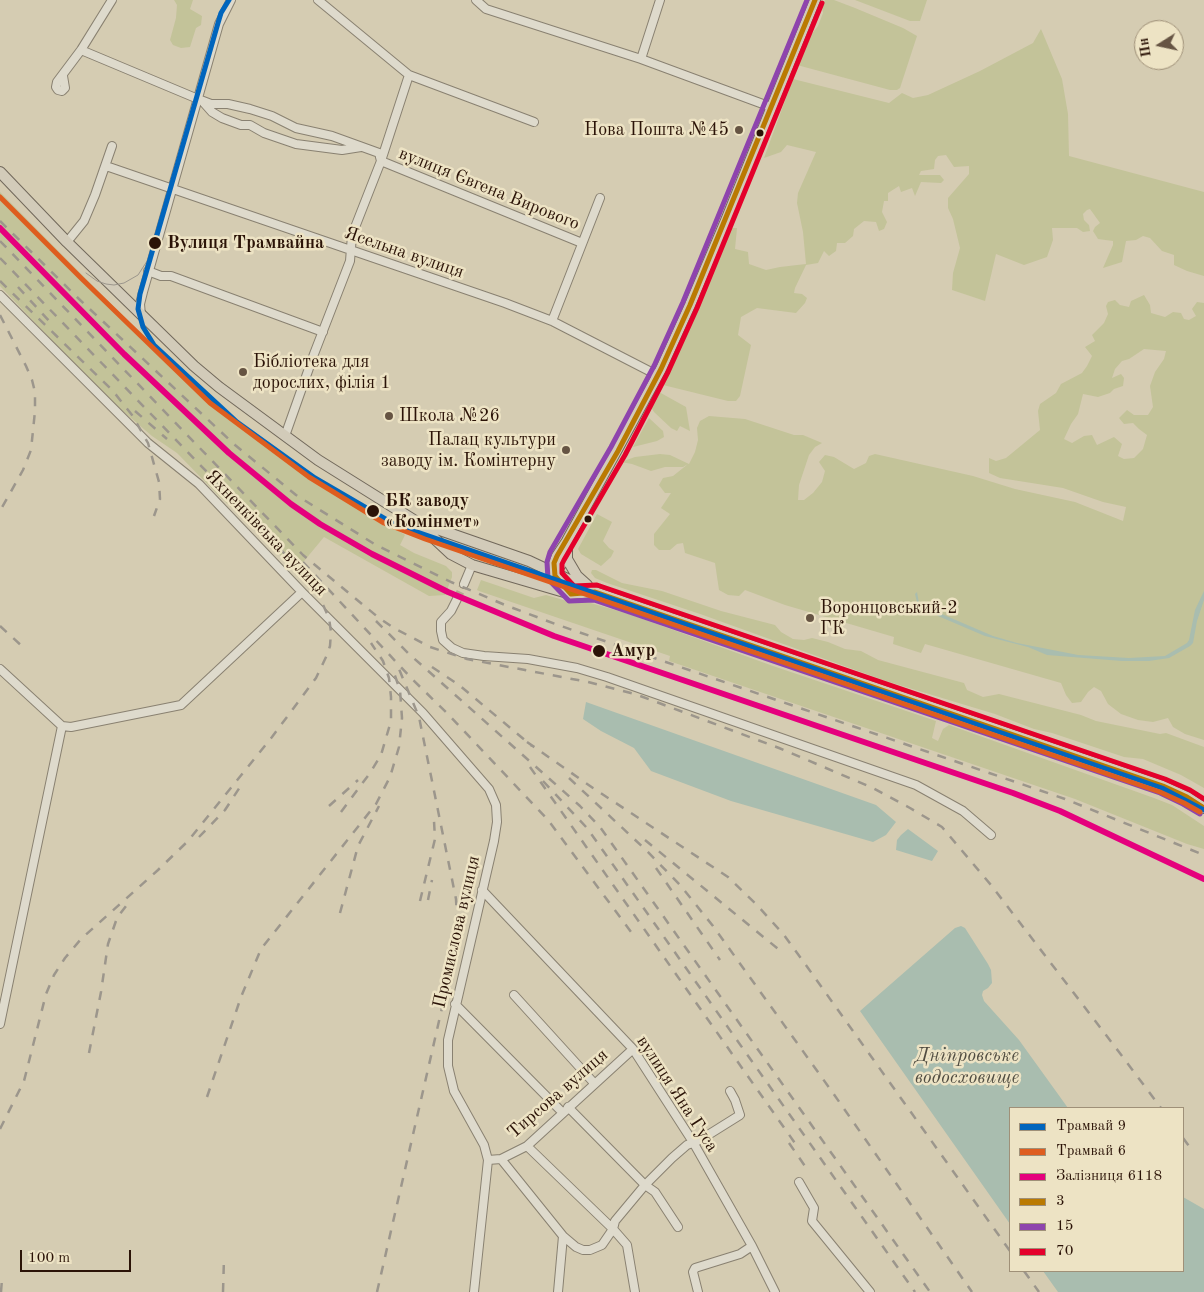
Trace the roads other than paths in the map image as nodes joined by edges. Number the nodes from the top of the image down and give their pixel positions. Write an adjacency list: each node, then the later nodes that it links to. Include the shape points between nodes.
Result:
1 (112, 0): 7 (street)
2 (231, 0): 11 (street, via 219,24)
3 (318, 0): 9 (street)
4 (476, 0): 8 (street, via 486,9)
5 (660, 0): 8 (street)
6 (816, 0): 12 (main road)
7 (81, 50): 10 (street); 11 (street, вулиця Євгена Вирового)
8 (641, 59): 12 (street)
9 (409, 75): 13 (street); 16 (street)
10 (63, 76)
11 (199, 100): 15 (street, вулиця Євгена Вирового, via 250,109 296,128); 15 (street, вулиця Євгена Вирового, via 222,118 250,125 296,144 342,150); 19 (street)
12 (772, 107): 29 (main road)
13 (534, 122)
14 (112, 146): 17 (street)
15 (361, 147): 16 (street, вулиця Євгена Вирового, via 379,153)
16 (381, 161): 22 (street, вулиця Євгена Вирового); 23 (street, via 352,235)
17 (106, 166): 19 (street, Ясельна вулиця); 21 (street, via 84,221)
18 (0, 172): 21 (main road)
19 (172, 188): 23 (street, Ясельна вулиця); 24 (street)
20 (600, 198): 22 (street)
21 (67, 242): 26 (main road)
22 (582, 243): 27 (street)
23 (351, 251): 27 (street, Ясельна вулиця); 28 (street)
24 (148, 271): 26 (street, via 141,299); 28 (street, via 171,276)
25 (0, 295): 39 (street, Яхненківська вулиця, via 148,443 199,484)
26 (141, 315): 30 (main road, via 194,366)
27 (552, 321): 29 (street, Ясельна вулиця)
28 (323, 332): 30 (street)
29 (657, 376): 32 (main road)
30 (285, 436): 31 (main road, via 341,476)
31 (417, 522): 34 (main road); 35 (main road, via 446,550)
32 (567, 545): 33 (main road); 36 (main road, via 562,563); 40 (main road, via 567,559 571,567)
33 (557, 556): 34 (main road); 36 (main road)
34 (529, 561): 36 (main road)
35 (472, 565): 37 (main road); 38 (street)
36 (554, 573): 37 (main road); 40 (main road); 41 (main road)
37 (527, 582): 41 (main road)
38 (464, 584)
39 (302, 592): 44 (street, via 181,705 71,727); 45 (street, Яхненківська вулиця, via 423,713 489,789)
40 (595, 592): 41 (main road); 46 (main road, via 1138,778 1177,792)
41 (571, 594)
42 (457, 599): 47 (street, via 441,622 443,640 452,648 484,656 577,668 607,677 916,785 963,811)
43 (0, 668): 44 (street)
44 (62, 726): 49 (street)
45 (496, 805): 48 (street, Промислова вулиця, via 497,822)
46 (1204, 808)
47 (991, 835)
48 (482, 890): 51 (street, Промислова вулиця); 53 (street, вулиця Яна Гуса)
49 (4, 978): 52 (street)
50 (514, 995): 54 (street)
51 (455, 1004): 56 (street); 60 (street, Промислова вулиця, via 448,1040 448,1066 454,1091 484,1145)
52 (0, 1024)
53 (633, 1049): 54 (street, Тирсова вулиця); 57 (street, вулиця Яна Гуса)
54 (594, 1083): 56 (street, Тирсова вулиця)
55 (730, 1091): 57 (street, via 740,1115)
56 (565, 1110): 58 (street, Тирсова вулиця); 62 (street)
57 (693, 1142): 62 (street); 66 (street, вулиця Яна Гуса)
58 (527, 1146): 59 (street, Тирсова вулиця); 64 (street)
59 (501, 1159): 60 (street); 65 (street)
60 (488, 1160): 68 (street)
61 (799, 1182): 67 (street, via 814,1208 812,1221)
62 (645, 1185): 63 (street, via 655,1192); 64 (street, via 615,1221)
63 (678, 1227)
64 (613, 1229): 65 (street, via 602,1245 590,1250 576,1247); 70 (street, via 626,1245)
65 (562, 1236): 69 (street)
66 (752, 1246): 71 (street, via 740,1254 696,1266 693,1272); 72 (street, вулиця Яна Гуса)
67 (868, 1291)
68 (474, 1292)
69 (558, 1292)
70 (635, 1292)
71 (698, 1292)
72 (775, 1292)

